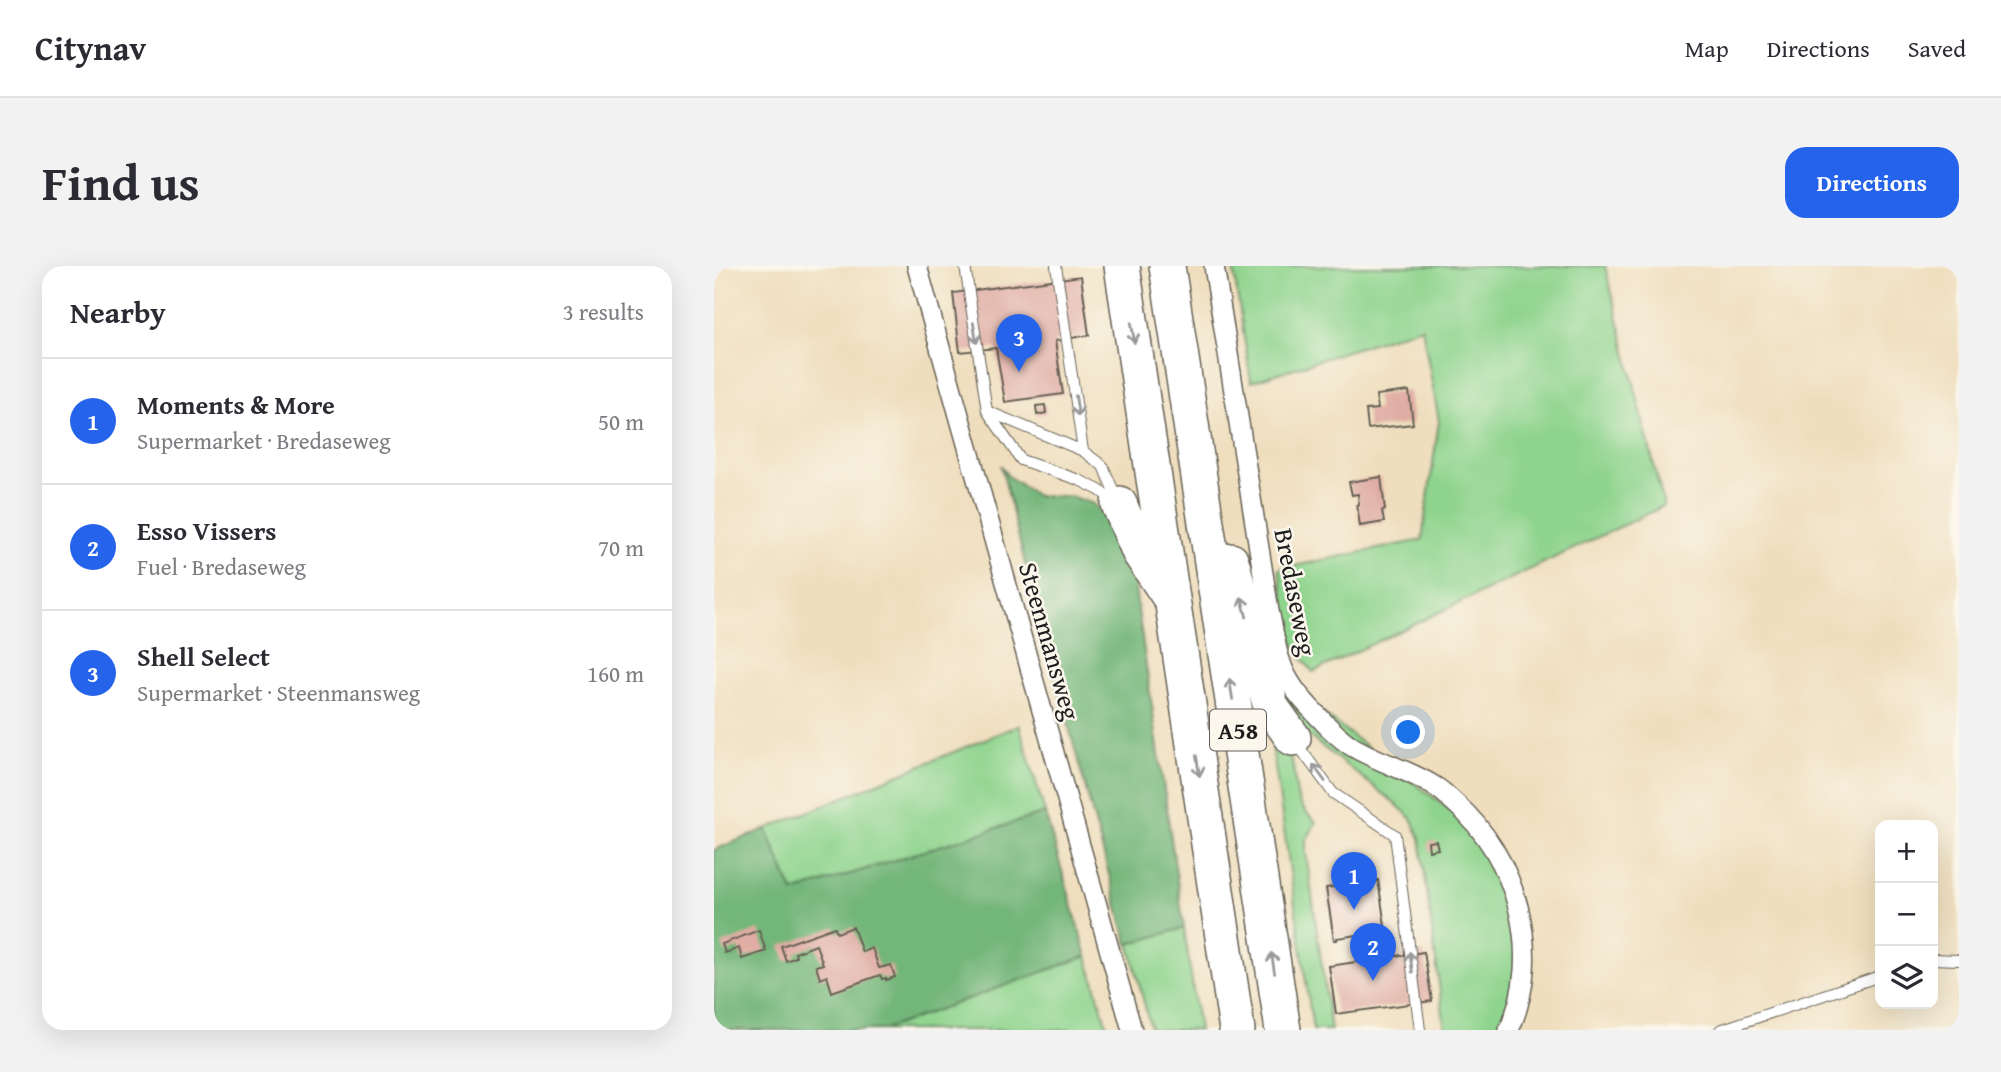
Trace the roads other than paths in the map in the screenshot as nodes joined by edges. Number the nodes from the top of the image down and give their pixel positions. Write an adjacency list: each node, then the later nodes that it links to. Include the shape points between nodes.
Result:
1 (917, 266): 16 (street, Steenmansweg)
2 (965, 266): 7 (lane, one-way to 7)
3 (1056, 266): 9 (lane, one-way to 9)
4 (1122, 266): 11 (highway, A58, one-way to 11)
5 (1167, 266): 8 (highway, A58)
6 (1214, 266): 20 (street, Bredaseweg, via 1280,663 1291,685 1317,716 1352,746 1435,786 1468,814 1495,850 1513,888 1523,927 1524,975)
7 (987, 411): 9 (lane, A58); 10 (lane, via 1021,460 1079,480)
8 (1192, 430): 12 (highway, A58, one-way to 8, via 1271,707); 18 (highway, A58, one-way to 8)
9 (1083, 451): 10 (lane, A58, via 1103,466)
10 (1119, 504): 11 (highway, A58, via 1140,553)
11 (1173, 601): 17 (highway, A58, one-way to 17)
12 (1293, 738): 19 (lane, A58, one-way to 12, via 1395,835 1333,793)
13 (1938, 959): 14 (lane)
14 (1959, 960)
15 (1875, 978): 21 (lane)
16 (1132, 1030)
17 (1237, 1030)
18 (1283, 1030)
19 (1420, 1030)
20 (1509, 1030)
21 (1720, 1030)

